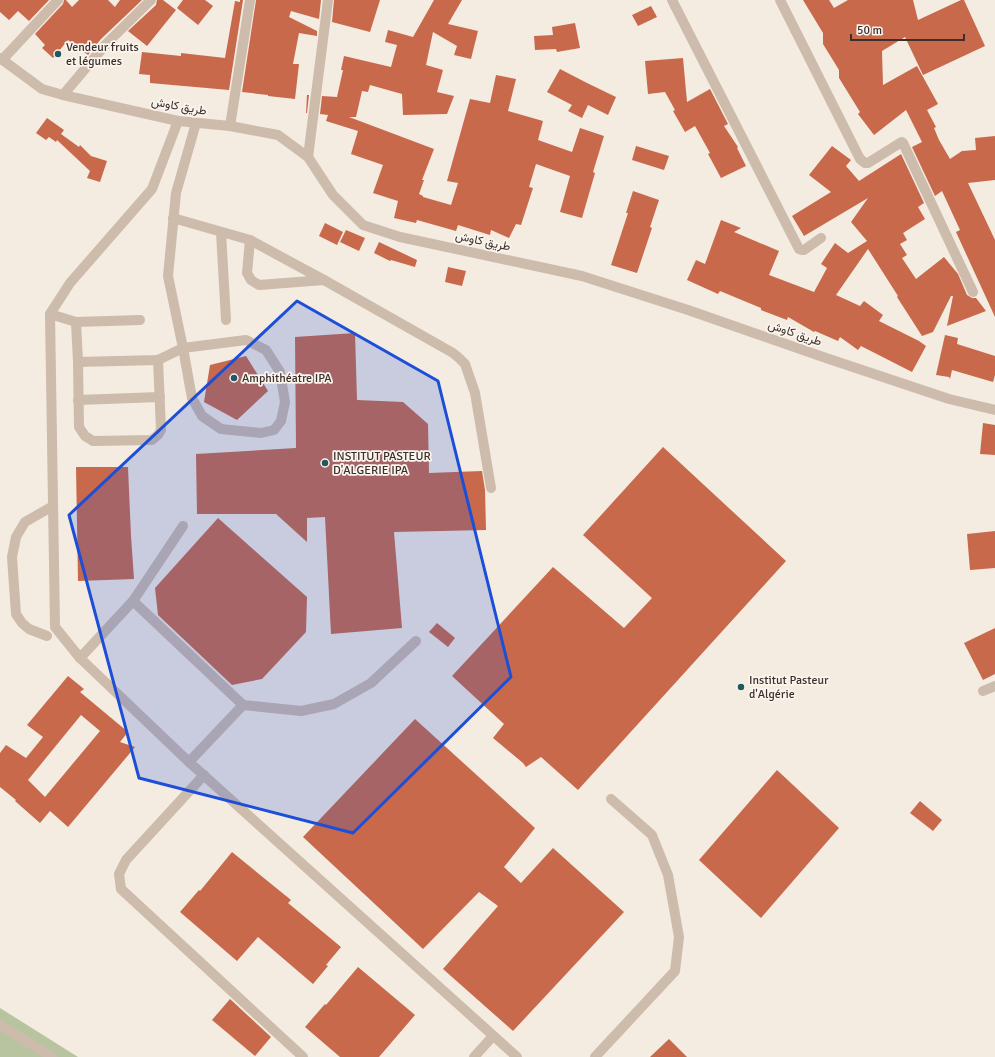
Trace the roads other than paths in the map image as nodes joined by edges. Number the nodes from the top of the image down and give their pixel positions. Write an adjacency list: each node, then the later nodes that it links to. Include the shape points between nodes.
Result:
1 (58, 0): 7 (street)
2 (151, 0): 8 (street, via 106,44)
3 (250, 0): 11 (street)
4 (328, 0): 12 (street)
5 (672, 0): 15 (street, via 800,249 804,250)
6 (780, 0): 18 (street, via 860,159 868,163 903,143)
7 (1, 59): 8 (street, طريق كاوش, via 42,88)
8 (63, 95): 9 (street, طريق كاوش)
9 (178, 121): 10 (street, طريق كاوش); 19 (street, via 152,189 70,283)
10 (196, 123): 11 (street, طريق كاوش); 13 (street, via 176,193)
11 (230, 126): 12 (street, طريق كاوش, via 278,135)
12 (308, 157): 28 (street, طريق كاوش, via 333,195 363,225 400,237 582,276 949,399)
13 (173, 218): 14 (street); 23 (street, via 168,276)
14 (221, 232): 16 (street); 21 (street)
15 (821, 238)
16 (250, 240): 17 (street); 17 (street, via 247,273 251,280 259,285)
17 (324, 280): 29 (street, via 453,353 465,364 475,393)
18 (973, 292)
19 (50, 314): 22 (street); 30 (street)
20 (140, 320): 22 (street)
21 (226, 320)
22 (76, 322): 25 (street)
23 (183, 348): 23 (street, via 192,398 202,416 221,429 261,433 274,430 281,421 286,402 280,372 266,350 246,340); 24 (street)
24 (158, 360): 25 (street); 26 (street)
25 (78, 362): 27 (street)
26 (160, 397): 27 (street); 27 (street, via 161,430 152,440 93,441 85,436 79,427)
27 (78, 400)
28 (995, 410)
29 (491, 488)
30 (53, 506): 33 (street, via 25,522 16,537 12,557 16,614 29,629); 35 (street, via 55,627)
31 (183, 526): 32 (street)
32 (134, 601): 35 (street); 38 (street)
33 (47, 636)
34 (416, 641): 38 (street, via 371,683 334,704 301,711)
35 (80, 658): 39 (street)
36 (995, 686): 37 (street)
37 (983, 691)
38 (243, 705): 39 (street)
39 (189, 762): 40 (street)
40 (204, 775): 43 (street); 45 (street, via 126,860 119,874 121,889)
41 (611, 799): 48 (street, via 652,835 668,875 679,937 674,971)
42 (0, 1025): 44 (street)
43 (493, 1036): 46 (street); 47 (street)
44 (52, 1057)
45 (303, 1057)
46 (474, 1057)
47 (517, 1057)
48 (595, 1057)

